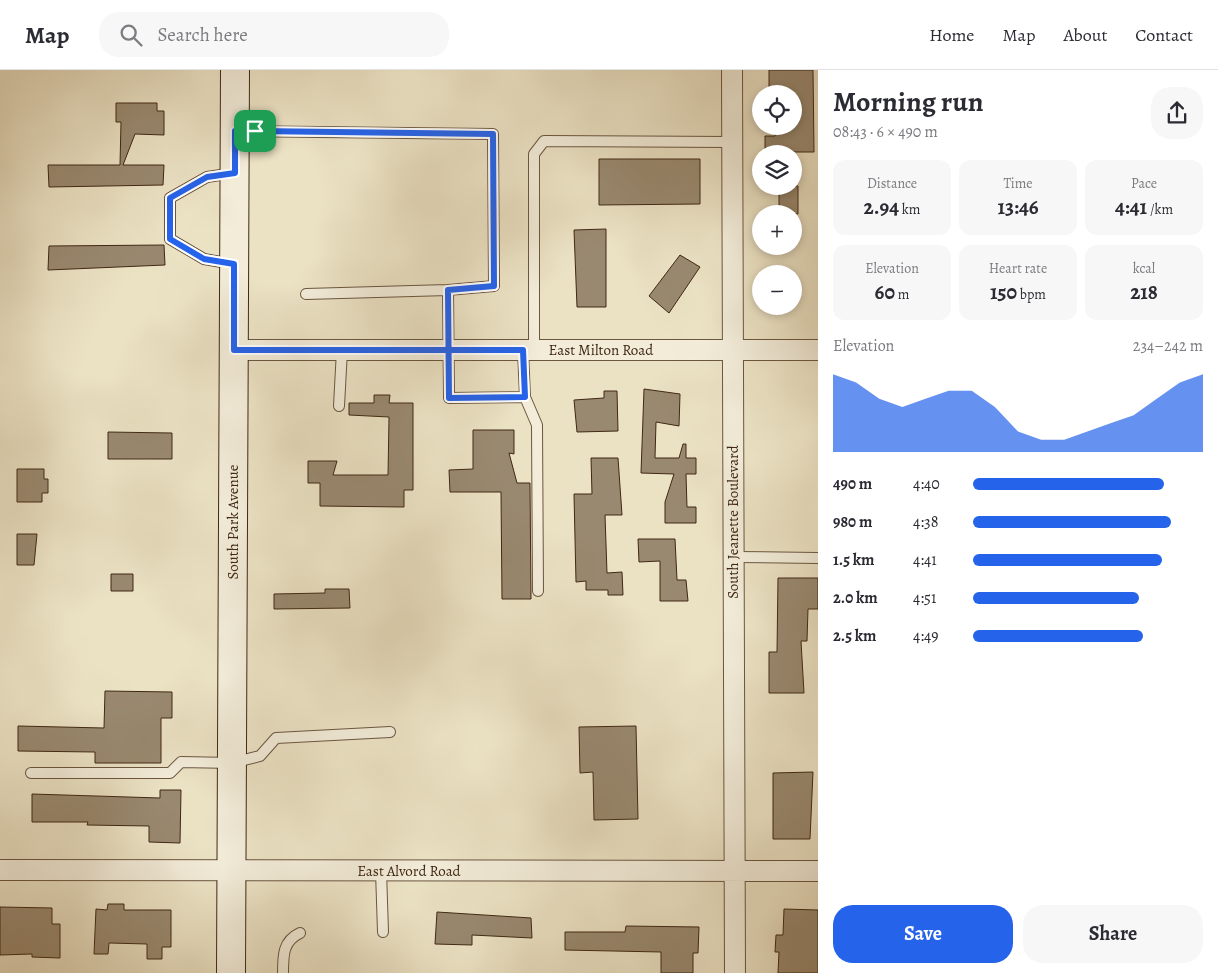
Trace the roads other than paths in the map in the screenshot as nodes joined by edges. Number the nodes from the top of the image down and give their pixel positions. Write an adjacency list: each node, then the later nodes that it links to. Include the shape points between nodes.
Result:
1 (235, 70): 3 (main road, South Park Avenue)
2 (732, 70): 4 (street, South Jeanette Boulevard)
3 (235, 131): 5 (main road, South Park Avenue); 7 (lane, via 493,134 494,286)
4 (732, 142): 12 (lane, via 544,141 534,154); 13 (street, South Jeanette Boulevard)
5 (235, 173): 6 (main road, South Park Avenue); 6 (lane, via 207,177 170,198 170,239 204,259)
6 (234, 264): 9 (main road, South Park Avenue)
7 (448, 290): 8 (lane); 11 (lane)
8 (306, 294)
9 (234, 350): 10 (street, East Milton Road); 21 (main road, South Park Avenue)
10 (342, 350): 11 (street, East Milton Road); 16 (lane)
11 (449, 350): 12 (street, East Milton Road); 15 (lane, via 449,398)
12 (529, 350): 13 (street, East Milton Road); 15 (lane)
13 (733, 350): 14 (street, East Milton Road); 17 (street, South Jeanette Boulevard)
14 (818, 350)
15 (525, 397): 19 (lane, via 537,426)
16 (339, 406)
17 (734, 557): 18 (lane); 26 (street, South Jeanette Boulevard)
18 (818, 558)
19 (538, 591)
20 (390, 732): 21 (lane, via 276,738 260,756)
21 (232, 763): 22 (lane, via 181,762 170,773); 24 (main road, South Park Avenue)
22 (31, 773)
23 (0, 870): 24 (street, East Alvord Road)
24 (232, 870): 25 (street, East Alvord Road); 30 (main road, South Park Avenue)
25 (381, 871): 26 (street, East Alvord Road); 28 (lane)
26 (735, 871): 27 (street, East Alvord Road); 32 (street, South Jeanette Boulevard)
27 (818, 871)
28 (383, 932)
29 (300, 933): 31 (lane, via 291,938 283,952)
30 (231, 973)
31 (283, 973)
32 (735, 973)

